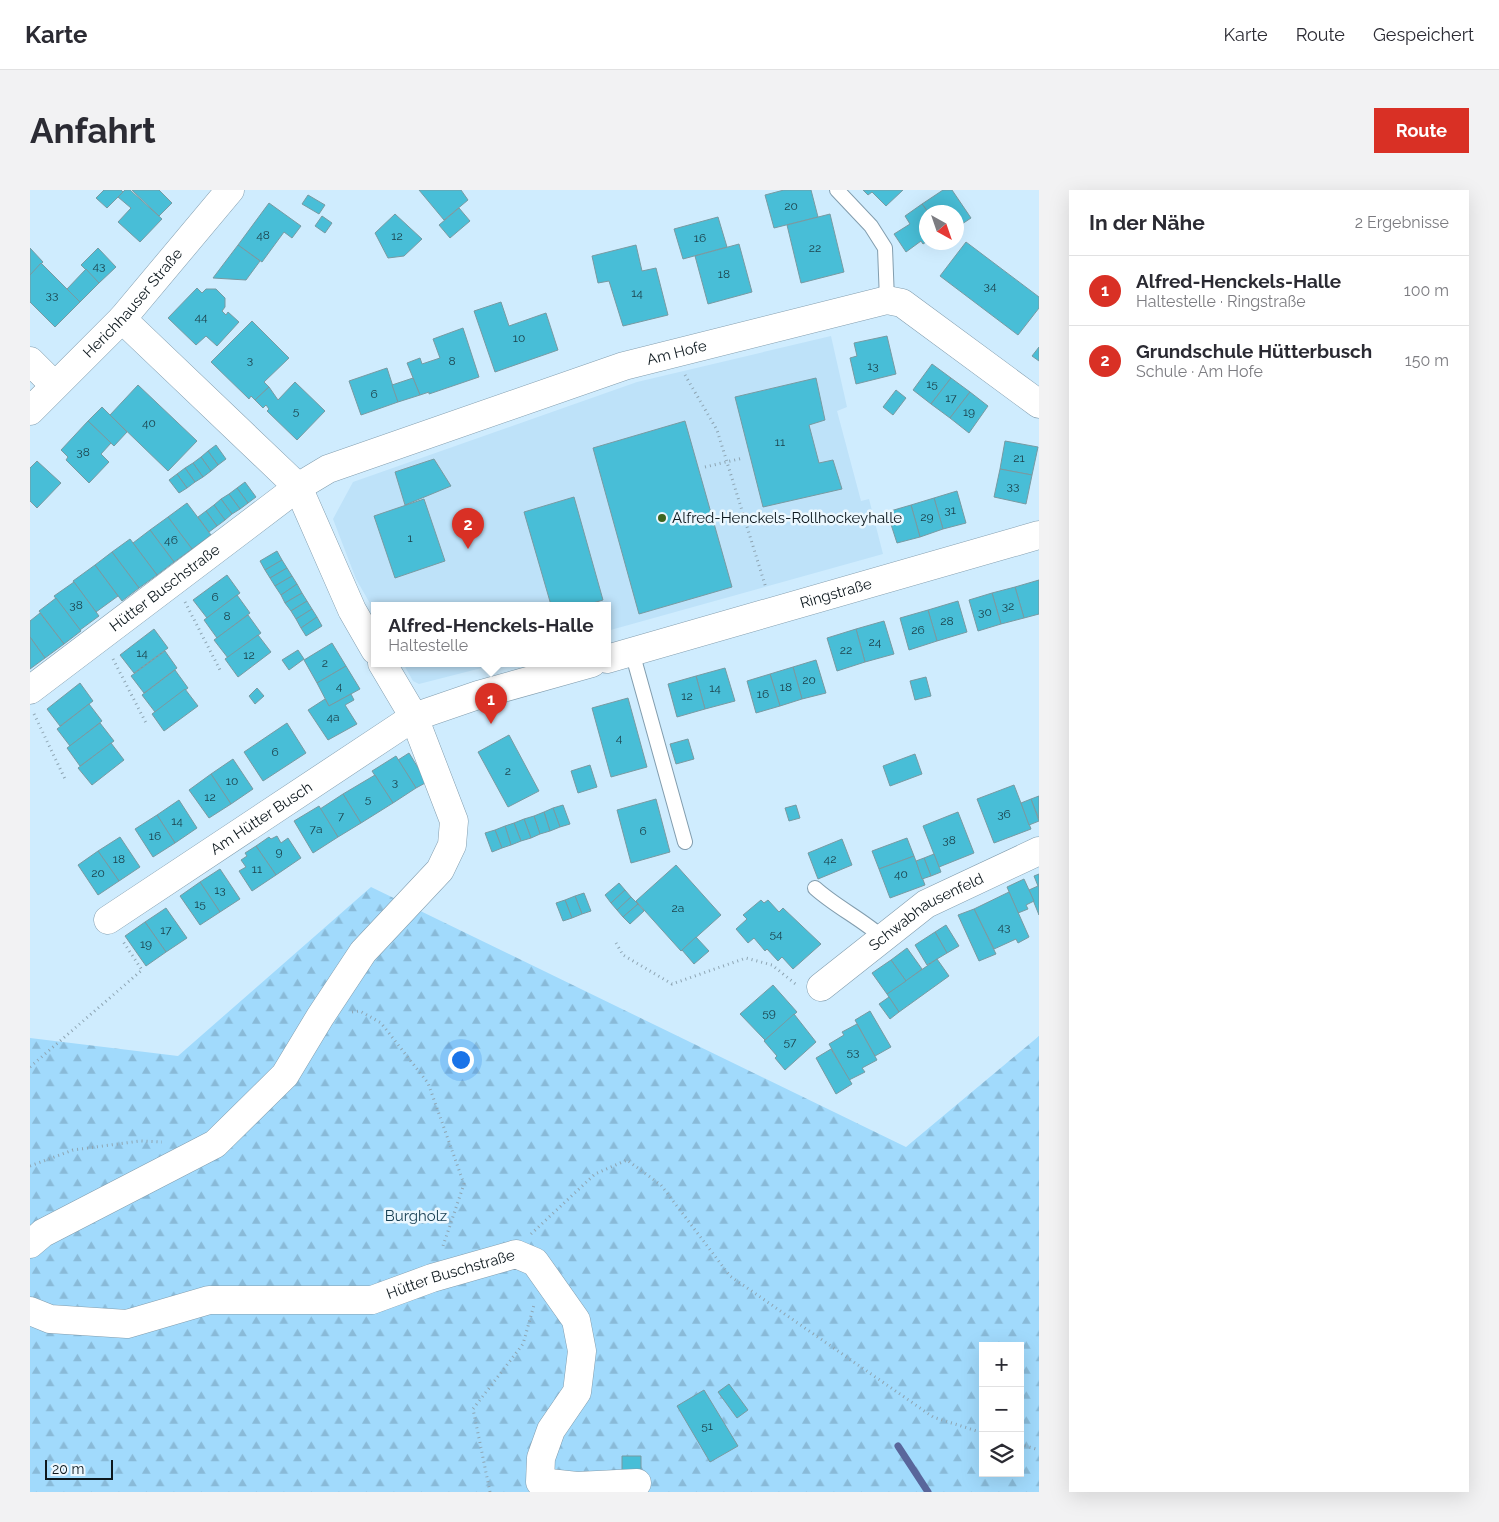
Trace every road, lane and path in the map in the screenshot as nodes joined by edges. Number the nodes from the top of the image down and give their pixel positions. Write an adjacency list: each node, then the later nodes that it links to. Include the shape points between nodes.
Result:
1 (230, 190): 4 (street, Herichhauser Straße)
2 (837, 190): 3 (lane, via 871,226 885,248)
3 (887, 300): 5 (street, Am Hofe); 8 (street, via 902,303)
4 (122, 319): 7 (street, Herichhauser Straße); 13 (street)
5 (672, 353): 11 (path, via 717,430); 13 (street, Am Hofe, via 624,366 328,469)
6 (30, 361): 7 (street)
7 (54, 385): 9 (street, Herichhauser Straße)
8 (1039, 404)
9 (30, 411)
10 (743, 458): 11 (path)
11 (727, 461): 12 (path); 16 (path)
12 (705, 466)
13 (298, 487): 15 (street, Hütter Buschstraße); 18 (street, via 352,610)
14 (1039, 536): 16 (street, Ringstraße)
15 (174, 581): 17 (street, Hütter Buschstraße); 22 (path)
16 (773, 612): 19 (street, Ringstraße)
17 (101, 636): 23 (street, Hütter Buschstraße); 26 (path)
18 (371, 643)
19 (620, 656): 28 (lane, Ringstraße)
20 (384, 667): 25 (street)
21 (578, 667): 25 (street)
22 (220, 670)
23 (30, 690)
24 (30, 707): 27 (path)
25 (414, 717): 31 (street, Am Hütter Busch); 39 (street, via 454,821 452,846 440,870 363,952 285,1075 215,1144 43,1233)
26 (146, 723)
27 (66, 780)
28 (685, 842)
29 (1039, 852): 32 (street, Schwabhausenfeld, via 926,904)
30 (815, 888): 32 (lane)
31 (108, 920): 36 (path, via 142,970)
32 (883, 938): 34 (street, Schwabhausenfeld)
33 (616, 943): 34 (path, via 623,955 672,984 746,958 772,965 807,994)
34 (821, 987)
35 (360, 1011): 41 (path, via 380,1023 428,1083 464,1184)
36 (30, 1067)
37 (168, 1142): 38 (path, via 140,1141 73,1150)
38 (30, 1166)
39 (30, 1244)
40 (516, 1254): 41 (street, Hütter Buschstraße); 44 (path, via 521,1242 595,1174 627,1160 661,1185 730,1276 933,1417); 47 (street, Hütter Buschstraße, via 535,1262 576,1320 582,1351 577,1392 551,1430 541,1458 540,1482 577,1486)
41 (432, 1278): 43 (street, Hütter Buschstraße, via 372,1300 209,1300 127,1324 50,1319)
42 (534, 1299): 48 (path, via 522,1344 473,1409)
43 (30, 1311)
44 (979, 1431)
45 (1024, 1445): 46 (path)
46 (1039, 1450)
47 (638, 1483)
48 (490, 1492)

